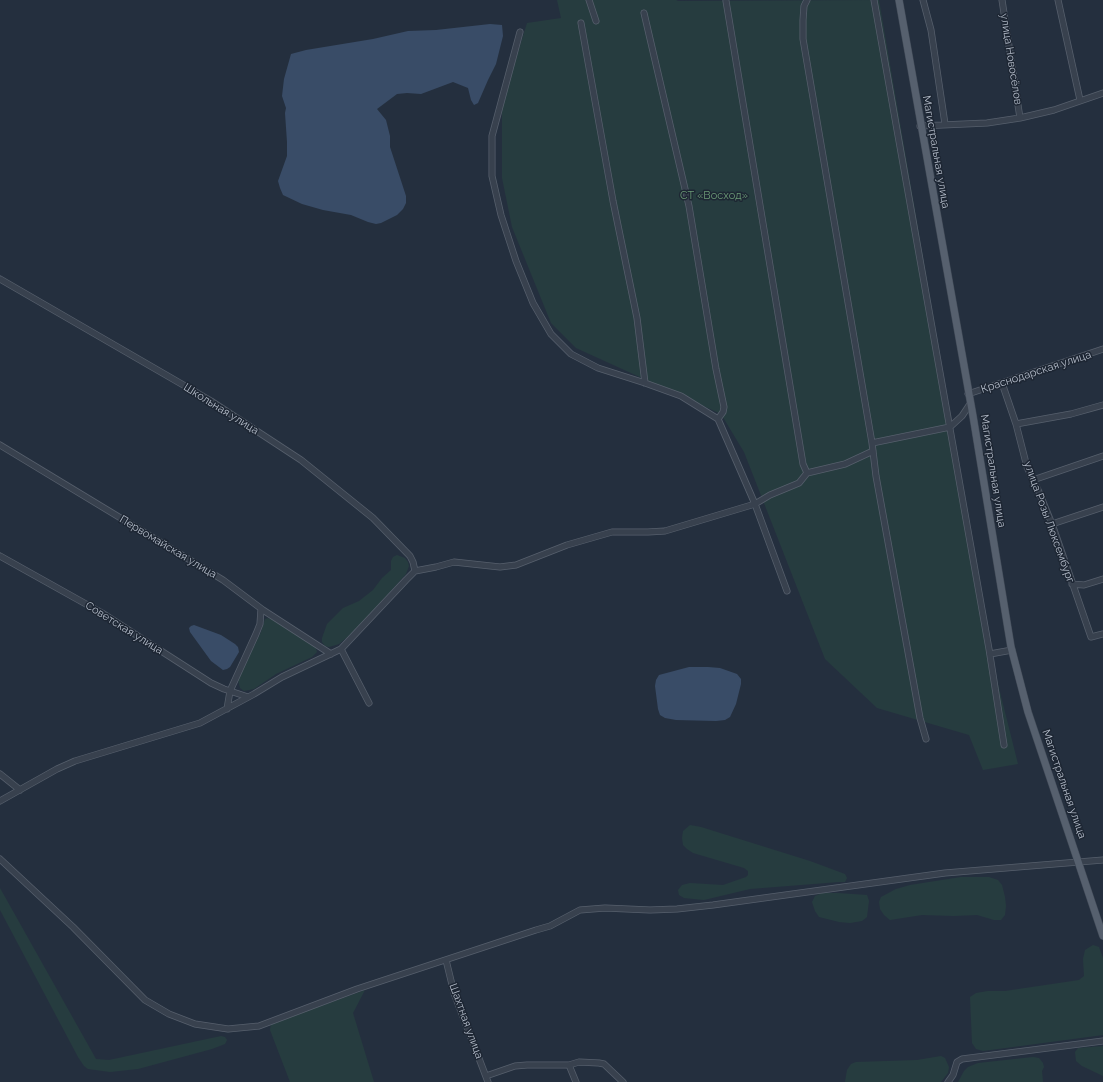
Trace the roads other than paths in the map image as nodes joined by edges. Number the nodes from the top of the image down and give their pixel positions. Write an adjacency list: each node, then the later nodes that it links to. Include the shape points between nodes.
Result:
1 (589, 0): 10 (street)
2 (806, 0): 28 (street, via 802,20 803,39)
3 (874, 0): 27 (street)
4 (900, 0): 17 (main road, Магистральная улица)
5 (923, 0): 16 (street, Магистральная улица)
6 (1002, 0): 15 (street, улица Новосёлов)
7 (1058, 0): 14 (street)
8 (726, 1): 32 (street, via 803,464)
9 (644, 14): 25 (street, via 689,206 724,407)
10 (596, 21)
11 (582, 23): 20 (street, via 613,201 637,318)
12 (520, 32): 20 (street, via 492,136 492,176 516,261 533,303 551,334 571,354 598,368)
13 (1103, 93): 14 (street)
14 (1080, 100): 15 (street, via 1054,110)
15 (1020, 118): 16 (street, via 987,123)
16 (945, 124): 17 (street)
17 (920, 126): 22 (main road, Магистральная улица)
18 (0, 279): 38 (street, Школьная улица, via 211,401 301,460 373,518 410,556)
19 (1103, 349): 21 (street, Краснодарская улица)
20 (645, 383): 25 (street, via 681,396)
21 (1002, 383): 22 (street, Краснодарская улица); 26 (street, улица Розы Люксембург)
22 (968, 394): 23 (main road, Магистральная улица)
23 (970, 404): 27 (street); 45 (main road, Магистральная улица)
24 (1103, 405): 26 (street)
25 (718, 419): 34 (street)
26 (1016, 424): 33 (street, улица Розы Люксембург)
27 (950, 427): 28 (street); 47 (street)
28 (872, 444): 30 (street)
29 (0, 445): 42 (street, Первомайская улица, via 223,580)
30 (873, 451): 32 (street, via 845,464); 52 (street, via 878,492)
31 (1103, 456): 33 (street)
32 (807, 473): 34 (street, via 799,483)
33 (1033, 480): 36 (street, улица Розы Люксембург)
34 (755, 504): 38 (street, via 665,531 612,532 567,545 516,566 500,567 454,562); 41 (street)
35 (1103, 507): 36 (street)
36 (1052, 524): 40 (street, улица Розы Люксембург)
37 (0, 556): 48 (street, Советская улица, via 102,613 211,683)
38 (415, 571): 44 (street)
39 (1103, 579): 40 (street, via 1084,585)
40 (1072, 584): 43 (street, улица Розы Люксембург, via 1091,637)
41 (787, 591)
42 (261, 609): 46 (street, Первомайская улица); 48 (street, via 260,624)
43 (1103, 634)
44 (341, 649): 46 (street); 50 (street)
45 (1012, 650): 47 (street); 59 (main road, Магистральная улица, via 1028,712)
46 (332, 654): 49 (street, via 282,677)
47 (990, 654): 53 (street)
48 (230, 691): 49 (street, Советская улица); 51 (street)
49 (248, 697): 51 (street)
50 (369, 703)
51 (227, 709): 55 (street, via 200,723 75,761)
52 (926, 739)
53 (1004, 745)
54 (0, 774): 55 (street)
55 (20, 790): 56 (street)
56 (0, 801)
57 (0, 859): 61 (street, via 73,927 145,1000 169,1014 195,1024 228,1029 259,1026 357,989)
58 (1103, 860): 59 (street)
59 (1078, 862): 60 (main road, Магистральная улица); 61 (street, via 945,873 677,909 591,908 580,910 550,926)
60 (1103, 936)
61 (446, 960): 64 (street, Шахтная улица, via 454,992)
62 (1103, 1041): 68 (street, via 962,1059 957,1062)
63 (569, 1064): 64 (street, via 515,1066); 66 (street); 67 (street, via 604,1064)
64 (486, 1076): 65 (street, Шахтная улица)
65 (488, 1082)
66 (576, 1082)
67 (623, 1082)
68 (948, 1082)

